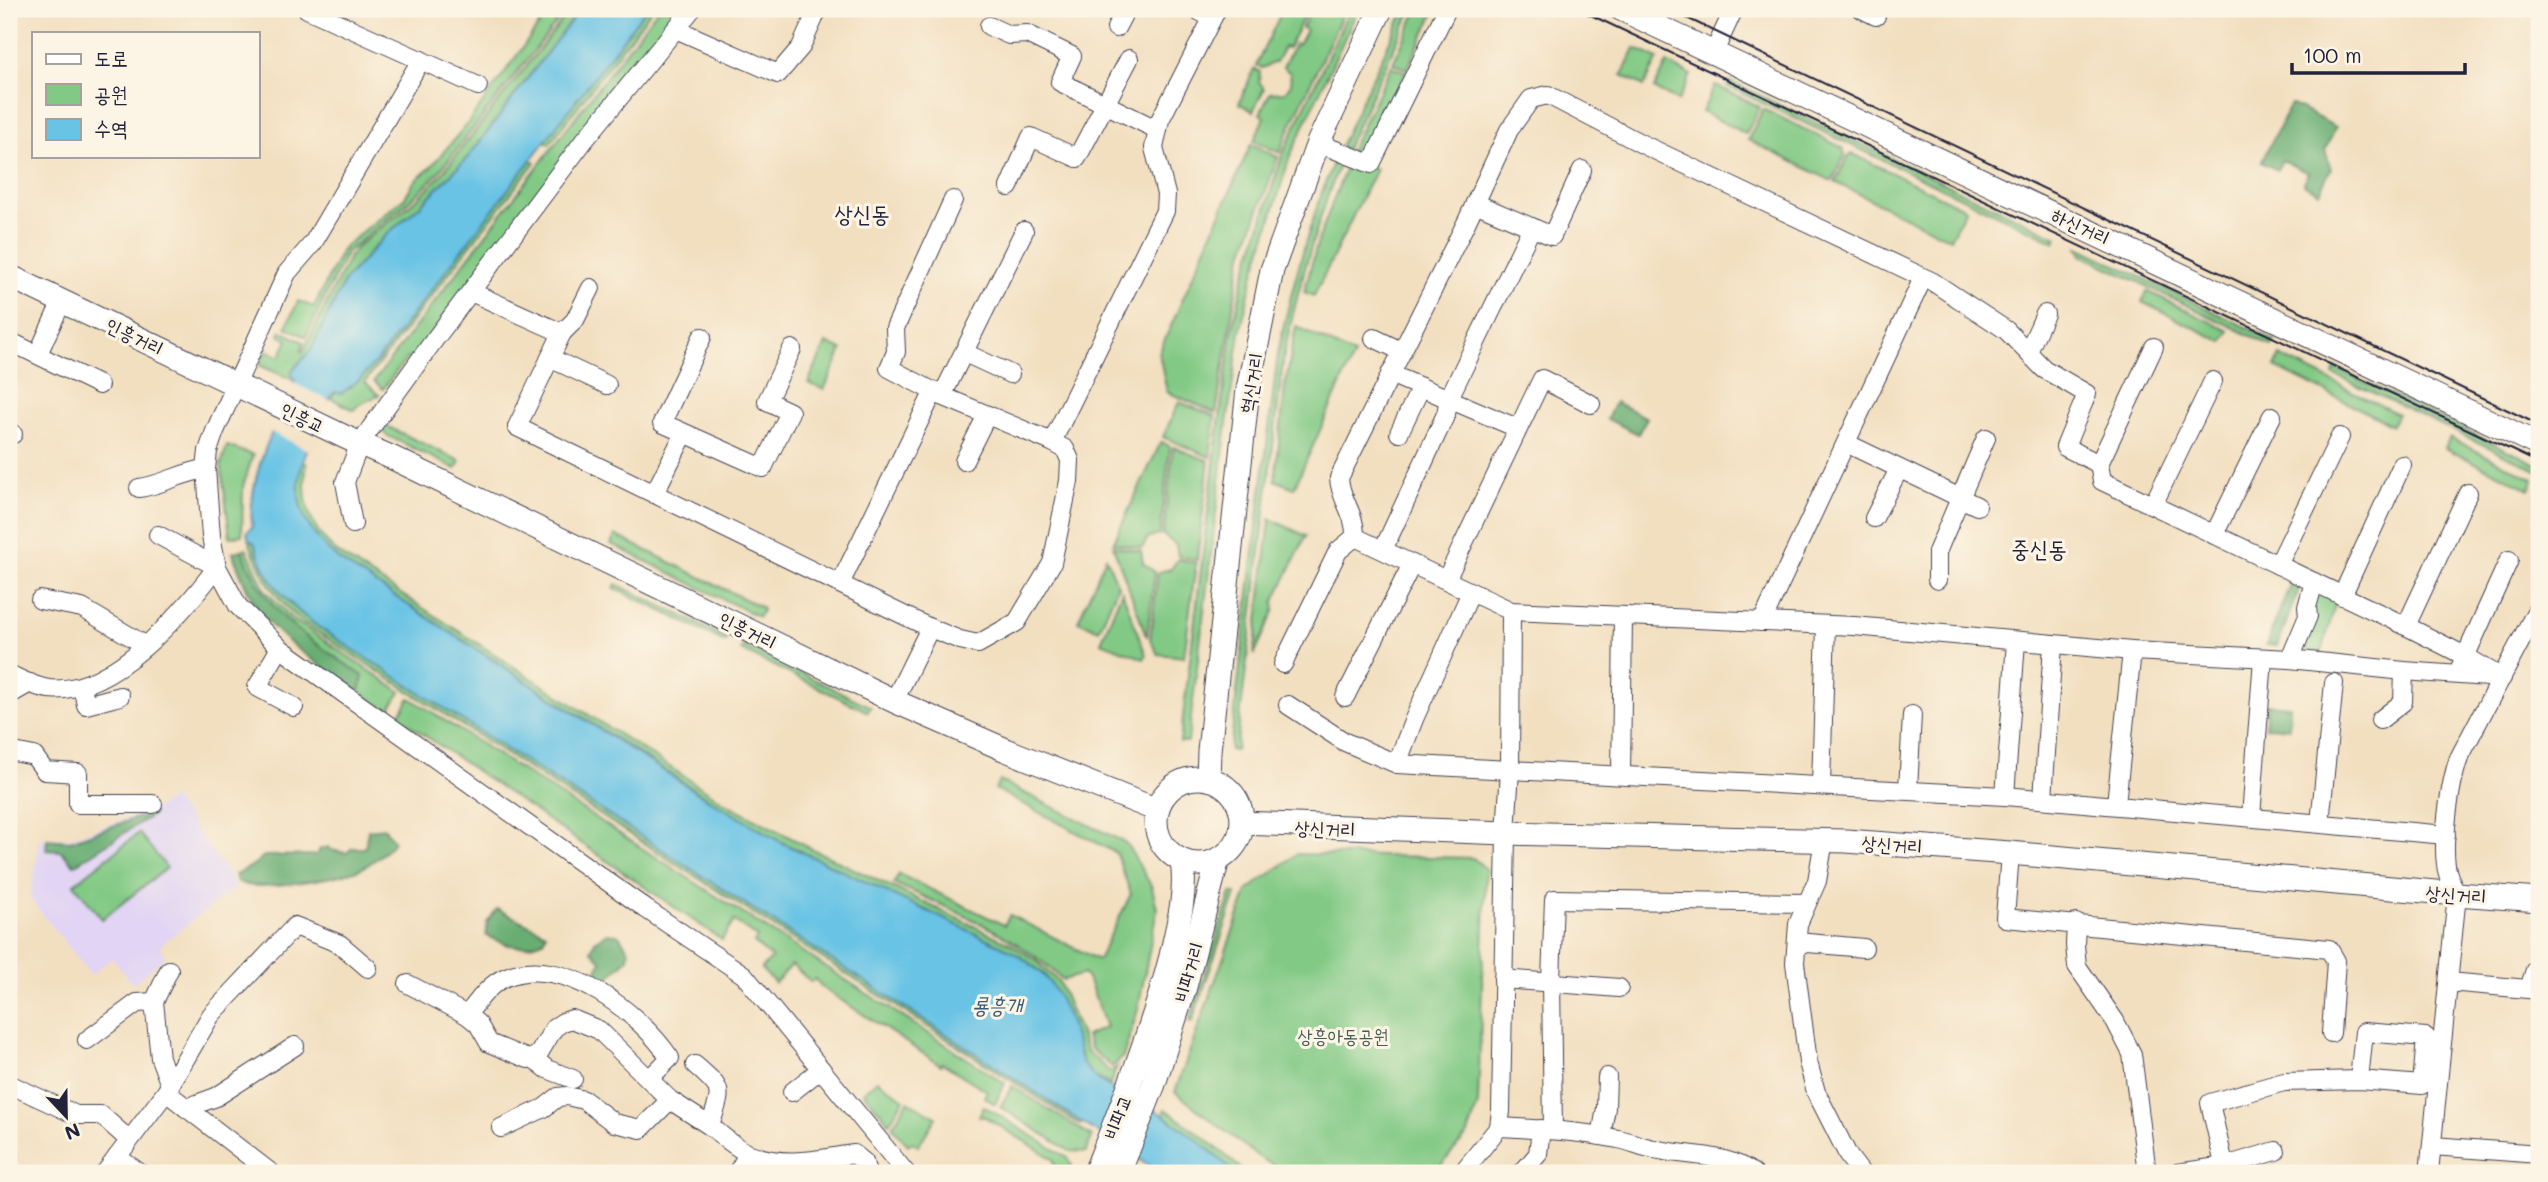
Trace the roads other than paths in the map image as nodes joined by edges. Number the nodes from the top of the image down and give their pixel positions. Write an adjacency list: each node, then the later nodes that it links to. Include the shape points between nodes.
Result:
1 (307, 9): 16 (street)
2 (692, 9): 13 (street)
3 (818, 9): 13 (street, via 800,47 778,74)
4 (1126, 9): 12 (street)
5 (1195, 9): 10 (street)
6 (1381, 9): 20 (main road, 혁신거리)
7 (1447, 9): 20 (street, via 1371,164)
8 (1621, 9): 14 (main road, 하신거리)
9 (1734, 9): 14 (street)
10 (1214, 13): 19 (street)
11 (989, 26): 18 (street, via 1009,35 1027,34 1072,56 1060,82)
12 (1116, 28)
13 (676, 29): 30 (street, via 583,142)
14 (1714, 52): 65 (main road, 하신거리)
15 (1129, 59): 18 (street)
16 (421, 60): 17 (street); 47 (street, via 313,243 287,272)
17 (478, 86)
18 (1105, 103): 19 (street); 22 (street, via 1077,158 1031,138)
19 (1158, 130): 63 (street, via 1154,148 1166,211)
20 (1318, 143): 129 (main road, 혁신거리, via 1272,270 1248,389)
21 (1582, 170): 25 (street, via 1552,236)
22 (1009, 187)
23 (953, 200): 51 (street, via 895,328 896,352 889,368)
24 (1475, 203): 25 (street); 28 (street, via 1509,130 1531,99 1548,95); 39 (street)
25 (1532, 227): 53 (street)
26 (1024, 231): 41 (street)
27 (9, 276): 31 (main road, 인흥거리)
28 (1923, 278): 40 (street, via 2006,330); 64 (street)
29 (591, 288): 33 (street, via 575,320)
30 (471, 292): 33 (street); 62 (street)
31 (62, 301): 42 (street); 47 (main road, 인흥거리)
32 (2045, 314): 40 (street)
33 (562, 333): 43 (street)
34 (702, 337): 59 (street, via 662,423)
35 (1374, 338): 39 (street)
36 (9, 341): 42 (street)
37 (2154, 347): 67 (street)
38 (792, 349): 59 (street, via 766,401 790,412 763,468)
39 (1401, 351): 44 (street)
40 (2028, 352): 67 (street, via 2043,369 2087,394 2065,447)
41 (965, 353): 45 (street); 51 (street)
42 (38, 354): 48 (street)
43 (550, 358): 49 (street); 73 (street, via 517,427)
44 (1390, 373): 50 (street); 81 (street, via 1339,478 1356,522)
45 (1010, 374)
46 (2213, 381): 76 (street)
47 (235, 384): 52 (main road, 인흥거리); 69 (street, via 208,451)
48 (99, 385)
49 (607, 385)
50 (1421, 387): 53 (street); 58 (street)
51 (938, 393): 55 (street); 90 (street)
52 (261, 397): 62 (main road, 인흥교)
53 (1449, 398): 57 (street); 82 (street, via 1446,414)
54 (1591, 404): 57 (street, via 1542,379)
55 (987, 415): 63 (street); 66 (street)
56 (2272, 416): 80 (street)
57 (1517, 428): 87 (street)
58 (1399, 433)
59 (684, 434): 73 (street)
60 (2340, 437): 85 (street)
61 (1986, 438): 74 (street)
62 (353, 440): 78 (street, via 345,482); 120 (main road, 인흥거리)
63 (1052, 442): 100 (street, via 1065,449 1070,460 1069,481 1052,563 1017,622 978,644)
64 (1846, 443): 70 (street); 97 (street)
65 (2539, 446)
66 (964, 461)
67 (2099, 464): 76 (street, via 2102,481)
68 (2402, 465): 92 (street)
69 (206, 469): 71 (street); 86 (street)
70 (1899, 469): 74 (street); 77 (street)
71 (139, 488)
72 (2468, 493): 99 (street)
73 (654, 494): 90 (street)
74 (1960, 498): 75 (street); 88 (street, via 1937,552)
75 (1977, 506)
76 (2153, 506): 80 (street)
77 (1874, 518)
78 (353, 524)
79 (158, 535): 86 (street)
80 (2214, 535): 85 (street)
81 (1355, 537): 82 (street); 109 (street, via 1338,551)
82 (1383, 551): 84 (street)
83 (2510, 560): 106 (street)
84 (1412, 564): 87 (street); 119 (street)
85 (2278, 565): 89 (street)
86 (217, 567): 103 (street); 104 (street, via 239,606)
87 (1446, 580): 91 (street)
88 (1937, 580)
89 (2314, 582): 92 (street); 108 (street, via 2308,616)
90 (840, 584): 100 (street)
91 (1471, 592): 95 (street); 126 (street)
92 (2342, 596): 99 (street)
93 (40, 600): 103 (street, via 82,608)
94 (2539, 610): 113 (street)
95 (1511, 611): 96 (street); 127 (street)
96 (1623, 617): 97 (street); 128 (street)
97 (1762, 622): 98 (street)
98 (1826, 625): 101 (street); 130 (street)
99 (2406, 626): 106 (street)
100 (930, 628): 120 (street)
101 (2016, 641): 102 (street); 132 (street)
102 (2053, 644): 105 (street); 133 (street)
103 (145, 646): 116 (street, via 105,677)
104 (280, 648): 122 (street, via 257,687); 168 (street, via 744,975)
105 (2132, 652): 107 (street); 135 (street)
106 (2465, 656): 112 (street); 113 (street)
107 (2263, 658): 108 (street); 137 (street)
108 (2291, 660): 110 (street)
109 (1283, 664)
110 (2404, 671): 112 (street); 124 (street, via 2403,702)
111 (9, 674): 114 (street)
112 (2457, 676): 113 (street)
113 (2502, 678): 141 (street, via 2453,776)
114 (30, 683): 116 (street, via 47,689); 117 (street)
115 (2334, 683): 139 (street)
116 (82, 686): 118 (street, via 86,705)
117 (9, 695)
118 (120, 696)
119 (1345, 697)
120 (894, 701): 136 (main road, 인흥거리)
121 (1288, 705): 126 (street, via 1345,742)
122 (294, 707)
123 (1912, 715): 131 (street)
124 (2380, 720)
125 (9, 751): 134 (street, via 34,756 45,771 78,773 78,804)
126 (1397, 764): 127 (street)
127 (1510, 771): 128 (street); 140 (street)
128 (1622, 775): 130 (street)
129 (1208, 779): 136 (main road, via 1181,781 1168,790); 138 (main road, via 1233,795)
130 (1821, 785): 131 (street)
131 (1908, 790): 132 (street)
132 (2005, 796): 133 (street)
133 (2043, 799): 135 (street)
134 (153, 804)
135 (2116, 804): 137 (street)
136 (1157, 810): 145 (main road, via 1157,834 1164,847)
137 (2251, 817): 139 (street)
138 (1242, 823): 140 (main road, 상신거리); 144 (main road, via 1236,843)
139 (2320, 823): 141 (street)
140 (1506, 834): 142 (main road, 상신거리); 155 (street)
141 (2446, 835): 146 (street, via 2447,873)
142 (1824, 840): 143 (main road, 상신거리); 148 (street, via 1817,881)
143 (2010, 853): 146 (main road, 상신거리); 149 (street, via 2005,918)
144 (1218, 859): 145 (main road, via 1204,864); 170 (main road, 비파거리, via 1185,987)
145 (1182, 861): 170 (main road, 비파거리, via 1185,883 1177,931)
146 (2457, 894): 147 (main road, 상신거리); 157 (street)
147 (2539, 900)
148 (1806, 904): 150 (street); 156 (street, via 1554,899)
149 (2076, 923): 163 (street, via 2329,949 2336,961); 202 (street, via 2077,966 2132,1054)
150 (1797, 942): 151 (street); 201 (street, via 1795,963 1816,1093)
151 (1864, 948)
152 (2539, 967): 160 (street)
153 (368, 968): 175 (street, via 340,944 295,926 211,1015)
154 (169, 970): 161 (street)
155 (1503, 979): 156 (street); 180 (street)
156 (1551, 981): 159 (street); 182 (street)
157 (2449, 982): 160 (street); 185 (street)
158 (408, 984): 162 (street)
159 (1619, 988)
160 (2534, 989)
161 (155, 1002): 164 (street, via 137,1003); 175 (street)
162 (467, 1015): 166 (street, via 489,1043); 172 (street, via 486,991 504,978 546,971 570,979 616,1003 662,1046 670,1058)
163 (2331, 1032)
164 (87, 1041)
165 (295, 1046): 178 (street, via 216,1097)
166 (534, 1059): 171 (street); 172 (street, via 554,1028 572,1019 599,1030)
167 (695, 1065): 179 (street, via 719,1089)
168 (821, 1069): 176 (street); 188 (street)
169 (1607, 1077): 183 (street)
170 (1144, 1078): 192 (main road, 비파교)
171 (573, 1079)
172 (649, 1079): 177 (street)
173 (2359, 1080): 173 (street, via 2422,1085 2426,1037 2364,1032); 191 (street, via 2284,1082 2210,1103)
174 (9, 1084): 184 (street, via 76,1115 101,1115)
175 (168, 1088): 178 (street); 184 (street)
176 (792, 1092)
177 (670, 1100): 179 (street); 181 (street, via 640,1129 614,1123 584,1100 567,1096)
178 (186, 1108): 195 (street)
179 (709, 1126): 187 (street)
180 (1499, 1127): 182 (street); 198 (street)
181 (501, 1129)
182 (1547, 1129): 183 (street); 199 (street, via 1538,1154)
183 (1601, 1136): 200 (street, via 1655,1150 1726,1160)
184 (130, 1140): 190 (street)
185 (2433, 1146): 189 (street); 204 (street)
186 (2276, 1151): 191 (street)
187 (748, 1154): 188 (street, via 785,1163); 196 (street)
188 (870, 1154): 197 (street)
189 (2539, 1154)
190 (117, 1157): 193 (street); 194 (street)
191 (2226, 1169): 203 (street)
192 (1108, 1170)
193 (105, 1173)
194 (140, 1173)
195 (271, 1173)
196 (737, 1173)
197 (906, 1173)
198 (1462, 1173)
199 (1522, 1173)
200 (1753, 1173)
201 (1861, 1173)
202 (2147, 1173)
203 (2177, 1173)
204 (2429, 1173)

